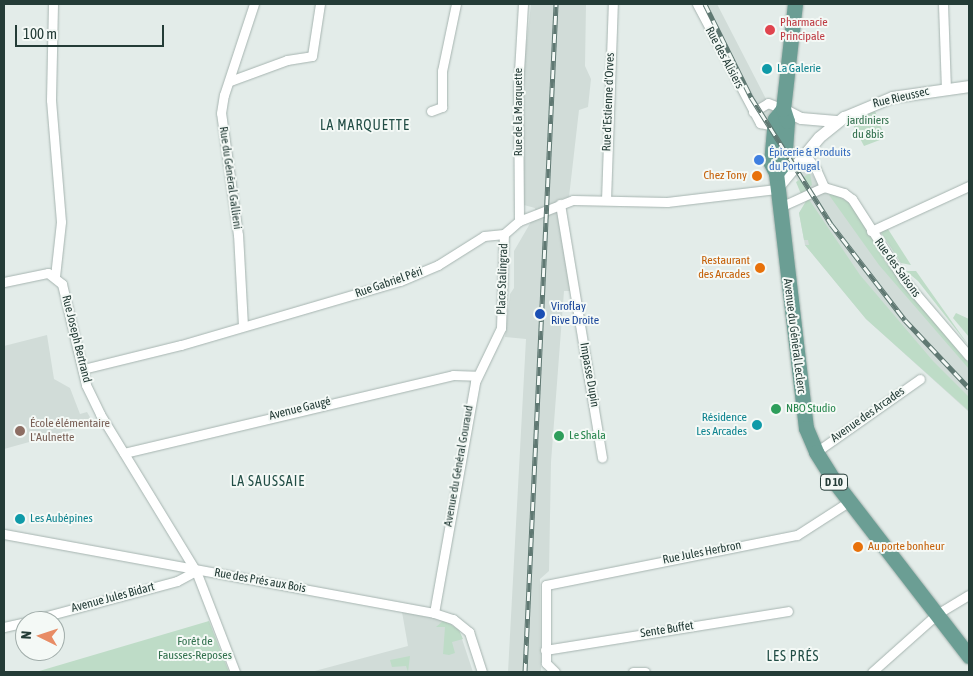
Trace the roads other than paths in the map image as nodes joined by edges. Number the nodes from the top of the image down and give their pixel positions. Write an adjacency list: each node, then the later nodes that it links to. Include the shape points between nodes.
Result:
1 (53, 4): 29 (street, via 51,100 61,222)
2 (254, 4): 10 (street, Rue du Général Gallieni)
3 (320, 4): 10 (street, via 312,56 287,60)
4 (456, 4): 14 (street, via 442,71 442,107)
5 (523, 4): 26 (street, Rue de la Marquette, via 518,88)
6 (613, 4): 23 (street, Rue d'Estienne d'Orves)
7 (697, 4): 15 (street, Rue des Alisiers)
8 (795, 4): 13 (main road, Avenue du Général Leclerc / D 10)
9 (943, 4): 12 (street)
10 (230, 81): 32 (street, Rue du Général Gallieni, via 221,114 238,235)
11 (969, 86): 12 (street, Rue Rieussec)
12 (946, 88): 16 (street, Rue Rieussec, via 892,97)
13 (783, 109): 15 (street, via 768,104); 16 (street, via 800,118); 17 (main road, Avenue du Général Leclerc / D 10, via 774,119); 19 (main road, Avenue du Général Leclerc / D 10, via 787,121 784,163)
14 (431, 110)
15 (753, 112): 17 (street, Rue des Alisiers, via 760,123)
16 (836, 121): 18 (street, Rue Rieussec)
17 (774, 126): 19 (main road, Avenue du Général Leclerc / D 10, via 771,163)
18 (806, 156): 21 (street); 22 (street, Rue Rieussec)
19 (776, 173): 22 (main road, Avenue du Général Leclerc / D 10)
20 (969, 186): 27 (street)
21 (824, 187): 25 (street); 27 (street, Rue des Saisons, via 852,199)
22 (776, 189): 23 (street, via 696,200); 25 (main road, Avenue du Général Leclerc / D 10)
23 (606, 200): 24 (street)
24 (560, 204): 26 (street); 39 (street, Impasse Dupin)
25 (778, 208): 37 (main road, Avenue du Général Leclerc / D 10, via 806,428)
26 (519, 221): 28 (street)
27 (871, 231): 33 (street, Rue des Saisons, via 904,280)
28 (504, 234): 31 (street, Place Stalingrad); 32 (street, Rue Gabriel Péri, via 484,236 438,264 400,281)
29 (55, 276): 30 (street, via 48,273); 34 (street, Rue Joseph Bertrand, via 62,284)
30 (4, 282)
31 (501, 324): 35 (street, Avenue du Général Gouraud, via 496,341)
32 (243, 326): 34 (street, Rue Gabriel Péri)
33 (969, 356)
34 (83, 369): 38 (street, Rue Joseph Bertrand, via 86,385 100,414)
35 (476, 376): 38 (street, Avenue Gaugé, via 453,374); 46 (street, Avenue du Général Gouraud)
36 (920, 379): 37 (street, Avenue des Arcades)
37 (816, 452): 40 (main road, Avenue du Général Leclerc / D 10)
38 (124, 453): 42 (street, Rue Joseph Bertrand)
39 (602, 458)
40 (850, 501): 47 (main road, Avenue du Général Leclerc / D 10); 48 (street, Rue Jules Herbron, via 797,535 546,584)
41 (4, 534): 42 (street, Rue des Prés aux Bois)
42 (196, 571): 45 (street, Avenue Jules Bidart, via 177,581); 46 (street, Rue des Prés aux Bois); 50 (street, Rue Joseph Bertrand)
43 (969, 595): 47 (street)
44 (788, 610): 48 (street, Sente Buffet)
45 (64, 611)
46 (434, 613): 51 (street, Rue des Prés aux Bois, via 453,619 469,632)
47 (937, 614): 49 (main road, Avenue du Général Leclerc / D 10); 55 (street)
48 (545, 650): 52 (street, via 547,665)
49 (969, 656)
50 (235, 672)
51 (482, 672)
52 (555, 672)
53 (634, 672): 54 (street)
54 (645, 672)
55 (872, 672)

